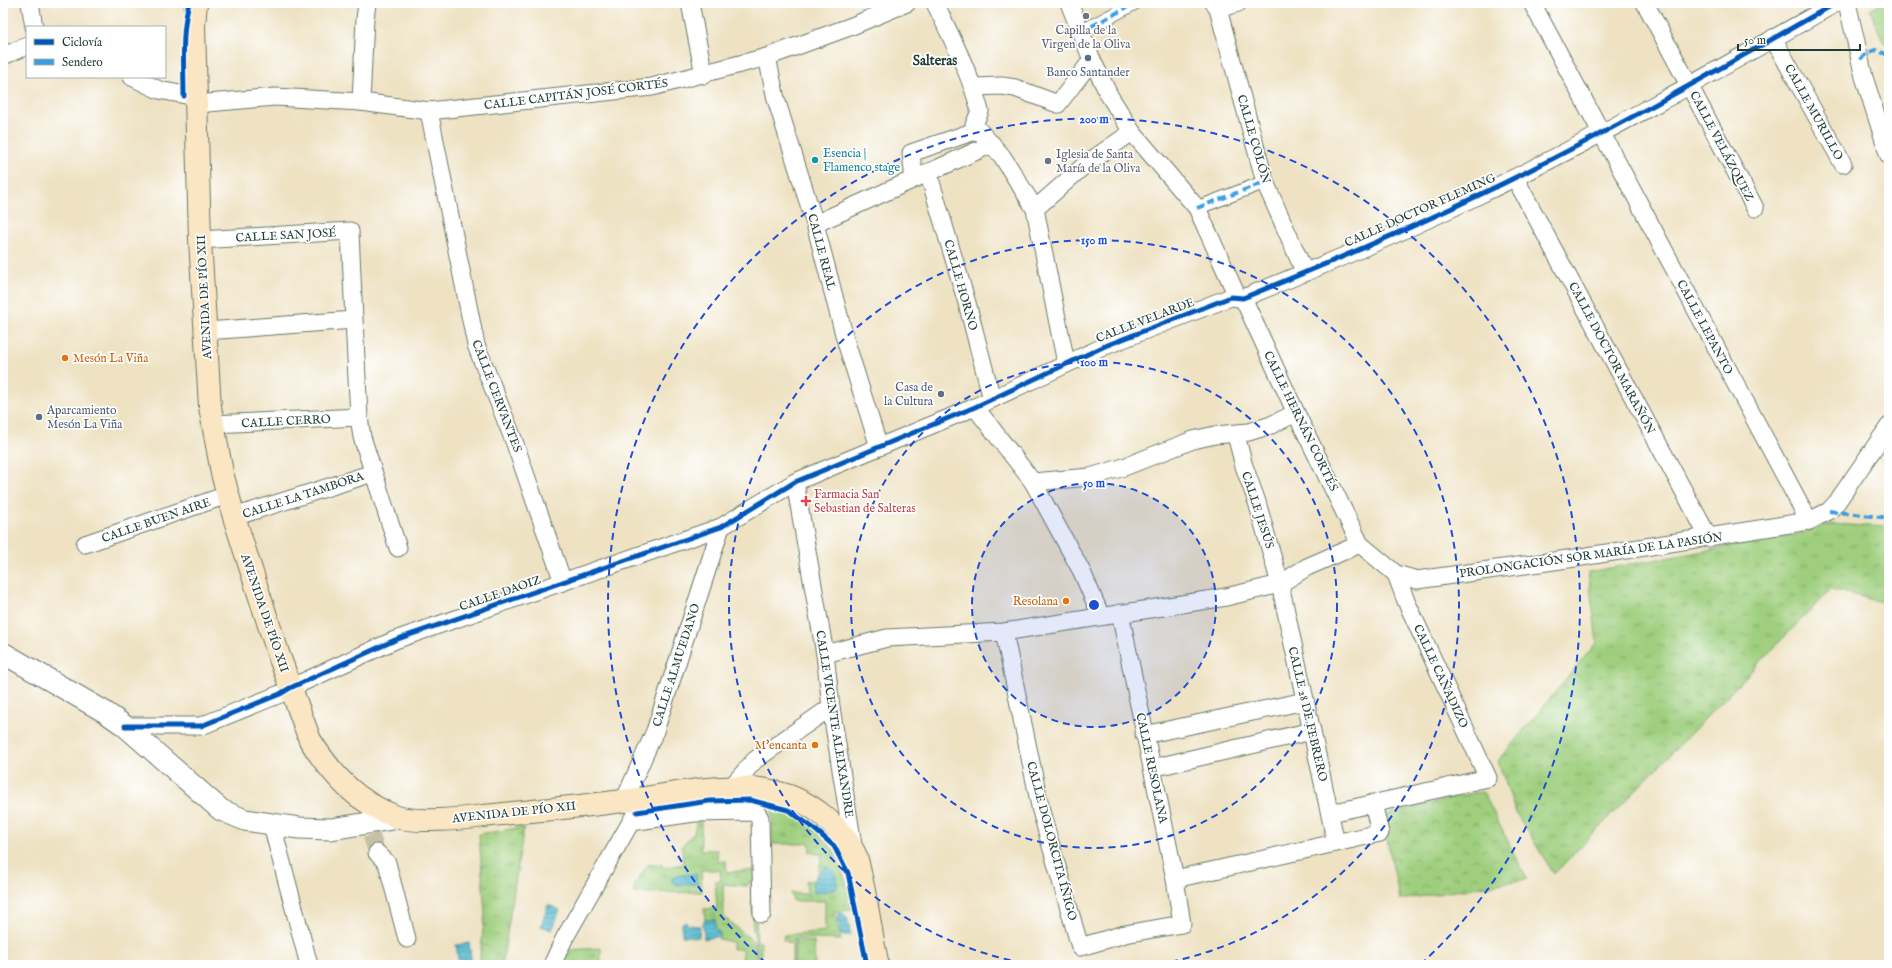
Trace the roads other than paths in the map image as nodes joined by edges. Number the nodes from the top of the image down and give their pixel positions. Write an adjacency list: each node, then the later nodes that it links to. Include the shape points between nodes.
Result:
1 (30, 3): 14 (street)
2 (196, 3): 25 (main road, AVENIDA DE PÍO XII, via 194,26)
3 (367, 3): 26 (street)
4 (690, 3): 21 (street)
5 (906, 3): 19 (street, CALLE CAPITÁN JOSÉ CORTÉS)
6 (934, 3): 24 (street)
7 (1069, 3): 15 (street, CALLE HERNÁN CORTÉS)
8 (1135, 3): 15 (street)
9 (1238, 3): 13 (street)
10 (1532, 3): 30 (street, CALLE LEPANTO)
11 (1644, 3): 23 (street, CALLE VELÁZQUEZ)
12 (1845, 4): 16 (street, CALLE DOCTOR FLEMING); 32 (street, via 1864,77)
13 (1216, 6): 36 (street, CALLE COLÓN)
14 (34, 26)
15 (1081, 32): 20 (street, CALLE HERNÁN CORTÉS)
16 (1774, 38): 23 (street, CALLE DOCTOR FLEMING); 33 (street, CALLE MURILLO)
17 (26, 46): 18 (street)
18 (3, 56)
19 (767, 57): 21 (street, CALLE CAPITÁN JOSÉ CORTÉS); 40 (street, CALLE REAL, via 776,99)
20 (1092, 60): 24 (street, via 1058,104 1015,88); 29 (street, CALLE HERNÁN CORTÉS, via 1109,95)
21 (704, 75): 27 (street, CALLE CAPITÁN JOSÉ CORTÉS, via 652,87)
22 (134, 78): 25 (street, CALLE CAPITÁN JOSÉ CORTÉS, via 159,90)
23 (1689, 84): 30 (street, CALLE DOCTOR FLEMING); 39 (street, CALLE VELÁZQUEZ)
24 (974, 86): 28 (street, via 980,111 974,125)
25 (197, 101): 26 (street, CALLE CAPITÁN JOSÉ CORTÉS, via 275,97); 41 (main road, AVENIDA DE PÍO XII)
26 (361, 102): 27 (street, CALLE CAPITÁN JOSÉ CORTÉS)
27 (429, 111): 67 (street, CALLE CERVANTES, via 476,345 514,441)
28 (978, 130): 31 (street); 34 (street, CALLE HORNO, via 911,153)
29 (1132, 132): 37 (street, via 1086,164); 38 (street, CALLE HERNÁN CORTÉS)
30 (1602, 133): 35 (street, CALLE DOCTOR FLEMING); 60 (street, CALLE LEPANTO)
31 (992, 144): 34 (street); 37 (street)
32 (1889, 156)
33 (1842, 164)
34 (921, 175): 40 (street); 47 (street, CALLE HORNO, via 967,303)
35 (1515, 178): 42 (street, CALLE DOCTOR FLEMING, via 1409,228); 62 (street, CALLE DOCTOR MARAÑÓN)
36 (1265, 182): 38 (street); 42 (street, CALLE COLÓN)
37 (1035, 208): 46 (street)
38 (1197, 208): 43 (street, CALLE HERNÁN CORTÉS)
39 (1756, 208)
40 (815, 224): 54 (street, CALLE REAL, via 846,342)
41 (200, 240): 44 (street, CALLE SAN JOSÉ, via 350,231); 45 (main road, AVENIDA DE PÍO XII)
42 (1305, 272): 43 (street, CALLE DOCTOR FLEMING)
43 (1240, 298): 46 (street, CALLE VELARDE, via 1231,297); 49 (street, CALLE HERNÁN CORTÉS)
44 (354, 320): 45 (street); 50 (street)
45 (206, 330): 51 (main road, AVENIDA DE PÍO XII)
46 (1066, 363): 47 (street, CALLE VELARDE)
47 (992, 399): 48 (street, CALLE VELARDE)
48 (975, 407): 54 (street, CALLE VELARDE); 57 (street)
49 (1296, 413): 53 (street, via 1271,425); 64 (street, CALLE HERNÁN CORTÉS)
50 (359, 417): 51 (street, CALLE CERRO); 55 (street)
51 (213, 424): 58 (main road, AVENIDA DE PÍO XII)
52 (1889, 426): 60 (street, PROLONGACIÓN SOR MARÍA DE LA PASIÓN, via 1837,502 1829,511)
53 (1236, 435): 57 (street, via 1215,435 1193,440 1124,467 1090,477); 68 (street, CALLE JESÚS)
54 (879, 447): 56 (street, CALLE DAOIZ)
55 (373, 473): 59 (street, CALLE LA TAMBORA); 65 (street)
56 (794, 482): 61 (street, CALLE DAOIZ); 73 (street, CALLE VICENTE ALEIXANDRE)
57 (1033, 482): 70 (street, via 1082,572)
58 (228, 495): 59 (main road, AVENIDA DE PÍO XII); 63 (street, CALLE BUEN AIRE)
59 (234, 517): 74 (main road, AVENIDA DE PÍO XII)
60 (1809, 521): 62 (street, PROLONGACIÓN SOR MARÍA DE LA PASIÓN)
61 (721, 527): 67 (street, CALLE DAOIZ); 83 (street, CALLE ALMUEDANO, via 655,731)
62 (1709, 538): 66 (street, PROLONGACIÓN SOR MARÍA DE LA PASIÓN, via 1417,580)
63 (85, 544)
64 (1360, 544): 66 (street, PROLONGACIÓN SOR MARÍA DE LA PASIÓN); 68 (street, via 1307,567)
65 (398, 548)
66 (1396, 574): 84 (street, CALLE CAÑADIZO, via 1488,778)
67 (563, 582): 74 (street, CALLE DAOIZ, via 395,640)
68 (1280, 584): 69 (street, via 1226,597); 75 (street, CALLE 28 DE FEBRERO)
69 (1120, 613): 70 (street); 79 (street, CALLE RESOLANA)
70 (1101, 616): 71 (street)
71 (1004, 632): 73 (street, via 887,638); 94 (street, CALLE DOLORCITA ÍÑIGO, via 1041,811 1080,947 1125,934)
72 (3, 653): 77 (street)
73 (825, 654): 76 (street, CALLE VICENTE ALEIXANDRE)
74 (290, 688): 77 (street, CALLE DAOIZ, via 201,726); 86 (main road, AVENIDA DE PÍO XII, via 310,740 326,766 366,803)
75 (1305, 701): 78 (street, CALLE 28 DE FEBRERO); 79 (street)
76 (831, 707): 81 (street, via 755,760); 91 (street, CALLE VICENTE ALEIXANDRE)
77 (125, 726): 88 (street, via 220,810 245,820)
78 (1312, 731): 80 (street); 85 (street, CALLE 28 DE FEBRERO)
79 (1144, 735): 80 (street, CALLE RESOLANA)
80 (1152, 768): 92 (street, CALLE RESOLANA)
81 (732, 786): 82 (main road, AVENIDA DE PÍO XII); 91 (main road, AVENIDA DE PÍO XII, via 780,792 800,800 831,822)
82 (646, 798): 83 (main road, AVENIDA DE PÍO XII); 87 (street)
83 (624, 801): 86 (main road, AVENIDA DE PÍO XII, via 466,818)
84 (1373, 803): 85 (street); 89 (street, via 1380,833)
85 (1331, 813): 89 (street, CALLE 28 DE FEBRERO)
86 (399, 818): 88 (street, via 369,829)
87 (631, 822): 93 (street, via 694,813 757,814 760,818); 97 (street, via 564,939)
88 (272, 824): 96 (street)
89 (1336, 843): 92 (street)
90 (377, 852): 95 (street, via 387,863)
91 (855, 853): 98 (main road, CALLE VICENTE ALEIXANDRE)
92 (1175, 878): 94 (street, CALLE RESOLANA)
93 (762, 914)
94 (1182, 924)
95 (406, 940)
96 (309, 965)
97 (552, 965)
98 (878, 965)

